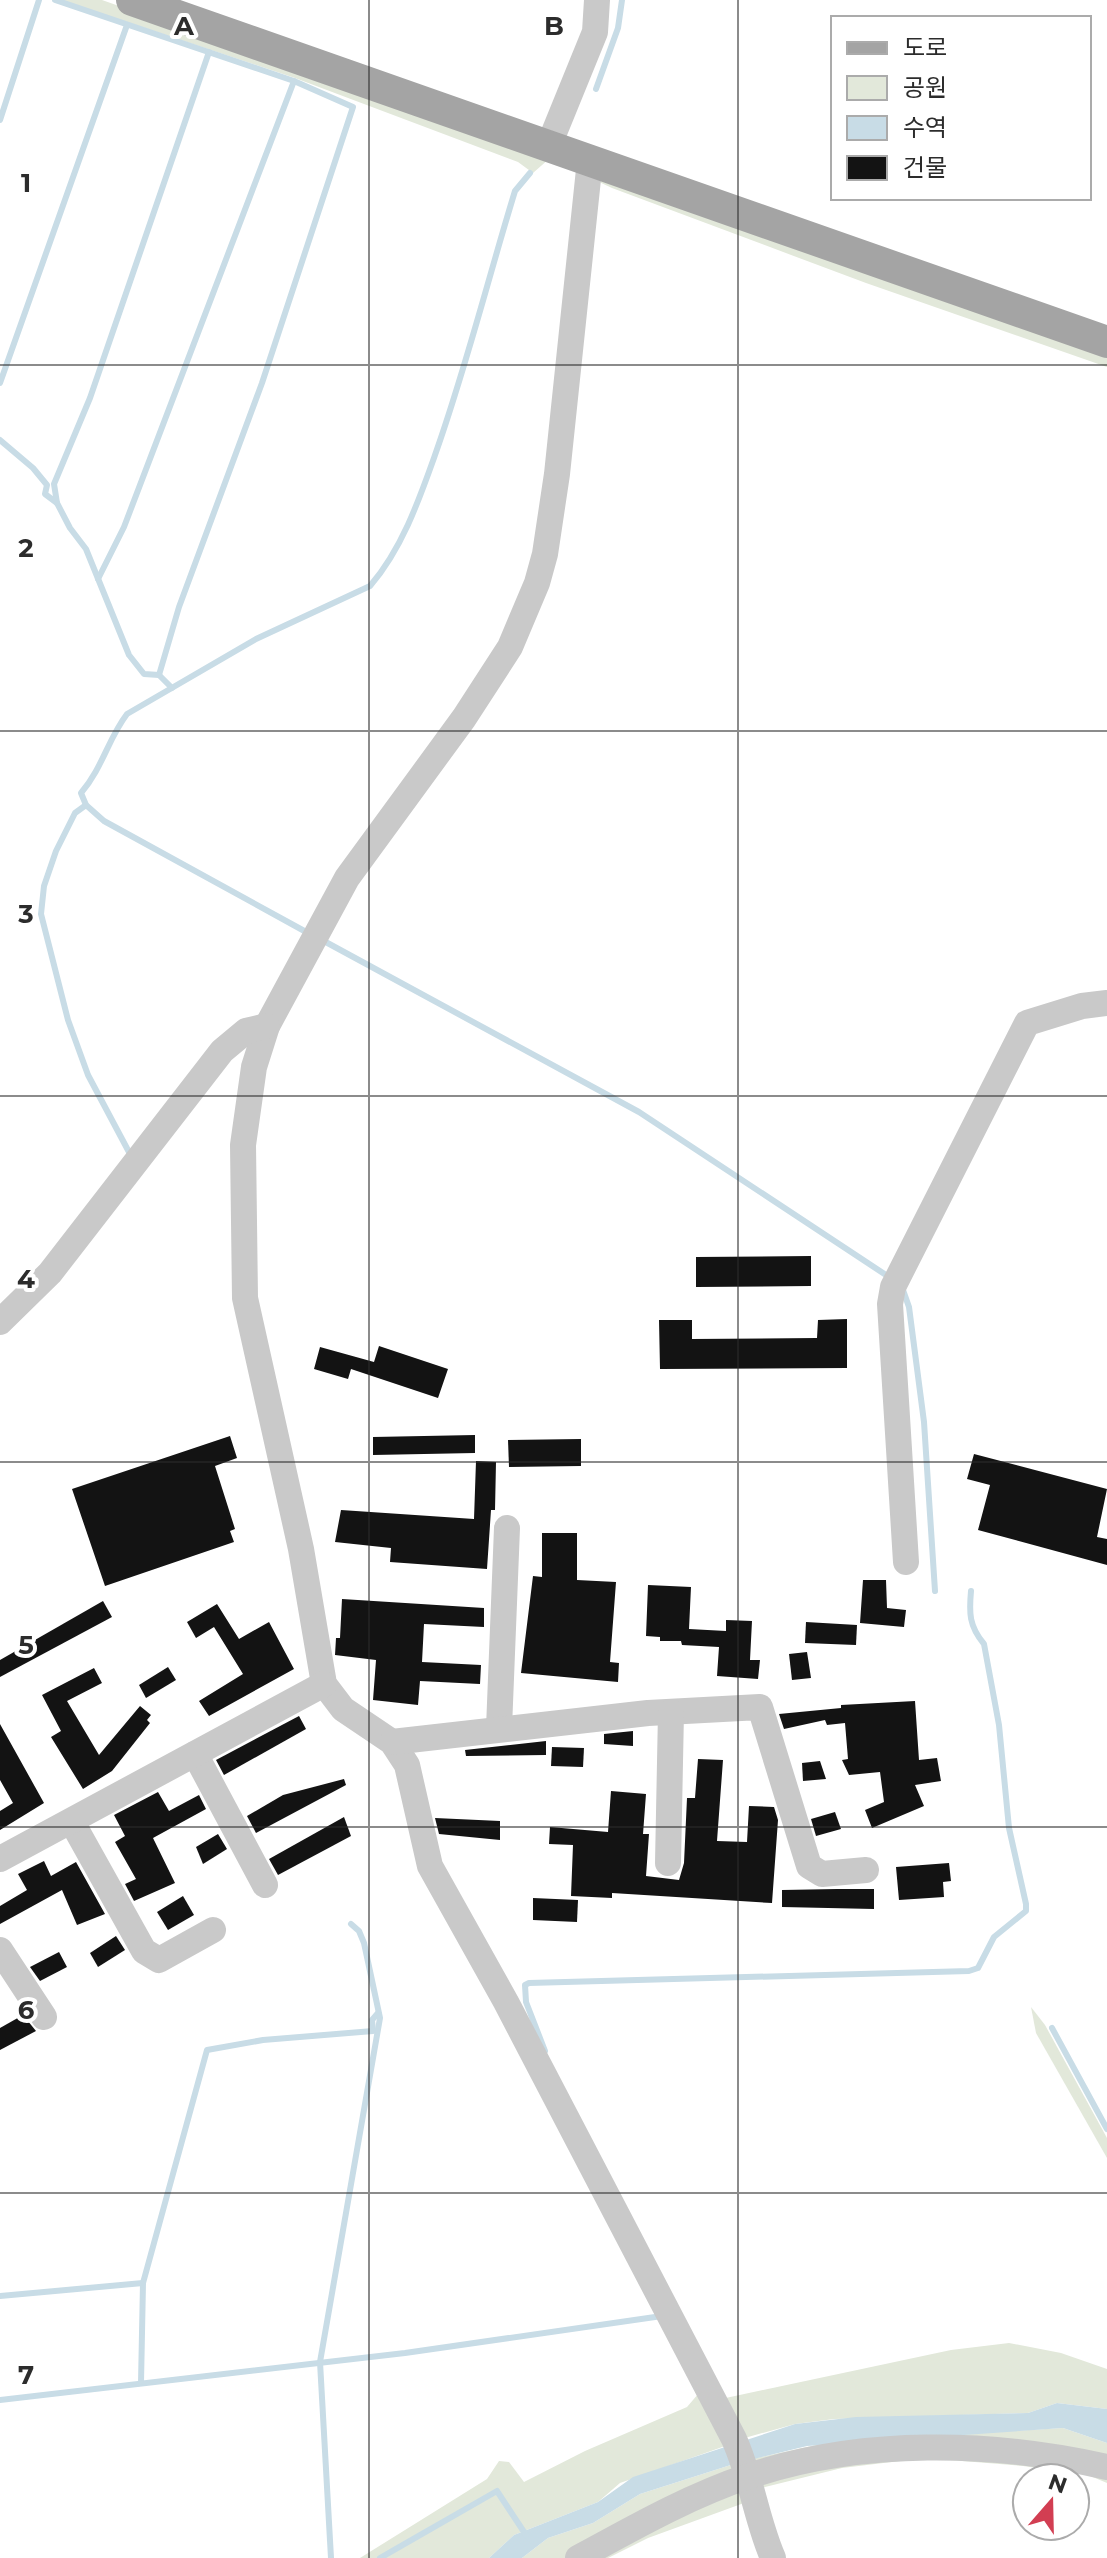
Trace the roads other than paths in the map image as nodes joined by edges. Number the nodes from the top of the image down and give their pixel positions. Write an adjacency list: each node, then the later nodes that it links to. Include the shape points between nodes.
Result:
1 (132, 0): 3 (main road)
2 (597, 0): 3 (street, via 595,32)
3 (549, 145): 4 (main road)
4 (590, 160): 5 (main road); 7 (street, via 557,474 537,583 510,647 347,878)
5 (1107, 342)
6 (1107, 1003): 10 (street, via 1027,1023 896,1282 890,1304)
7 (267, 1026): 8 (street, via 246,1031 222,1051 50,1273); 11 (street, via 254,1067 243,1145 245,1298 301,1549)
8 (0, 1322)
9 (507, 1528): 13 (street)
10 (906, 1562)
11 (324, 1684): 14 (street, via 343,1709); 15 (street)
12 (671, 1712): 13 (street); 18 (street); 19 (street, via 760,1707 809,1866 822,1874)
13 (499, 1728): 14 (street)
14 (392, 1742): 24 (street, via 407,1765 430,1866)
15 (195, 1754): 16 (street); 20 (street)
16 (72, 1822): 17 (street); 21 (street, via 144,1951 159,1960)
17 (0, 1859)
18 (668, 1863)
19 (866, 1870)
20 (265, 1885)
21 (213, 1930)
22 (0, 1950): 23 (street)
23 (44, 2017)
24 (743, 2459): 25 (street, via 972,2449); 26 (street); 27 (street)
25 (1107, 2467)
26 (578, 2558)
27 (773, 2558)

